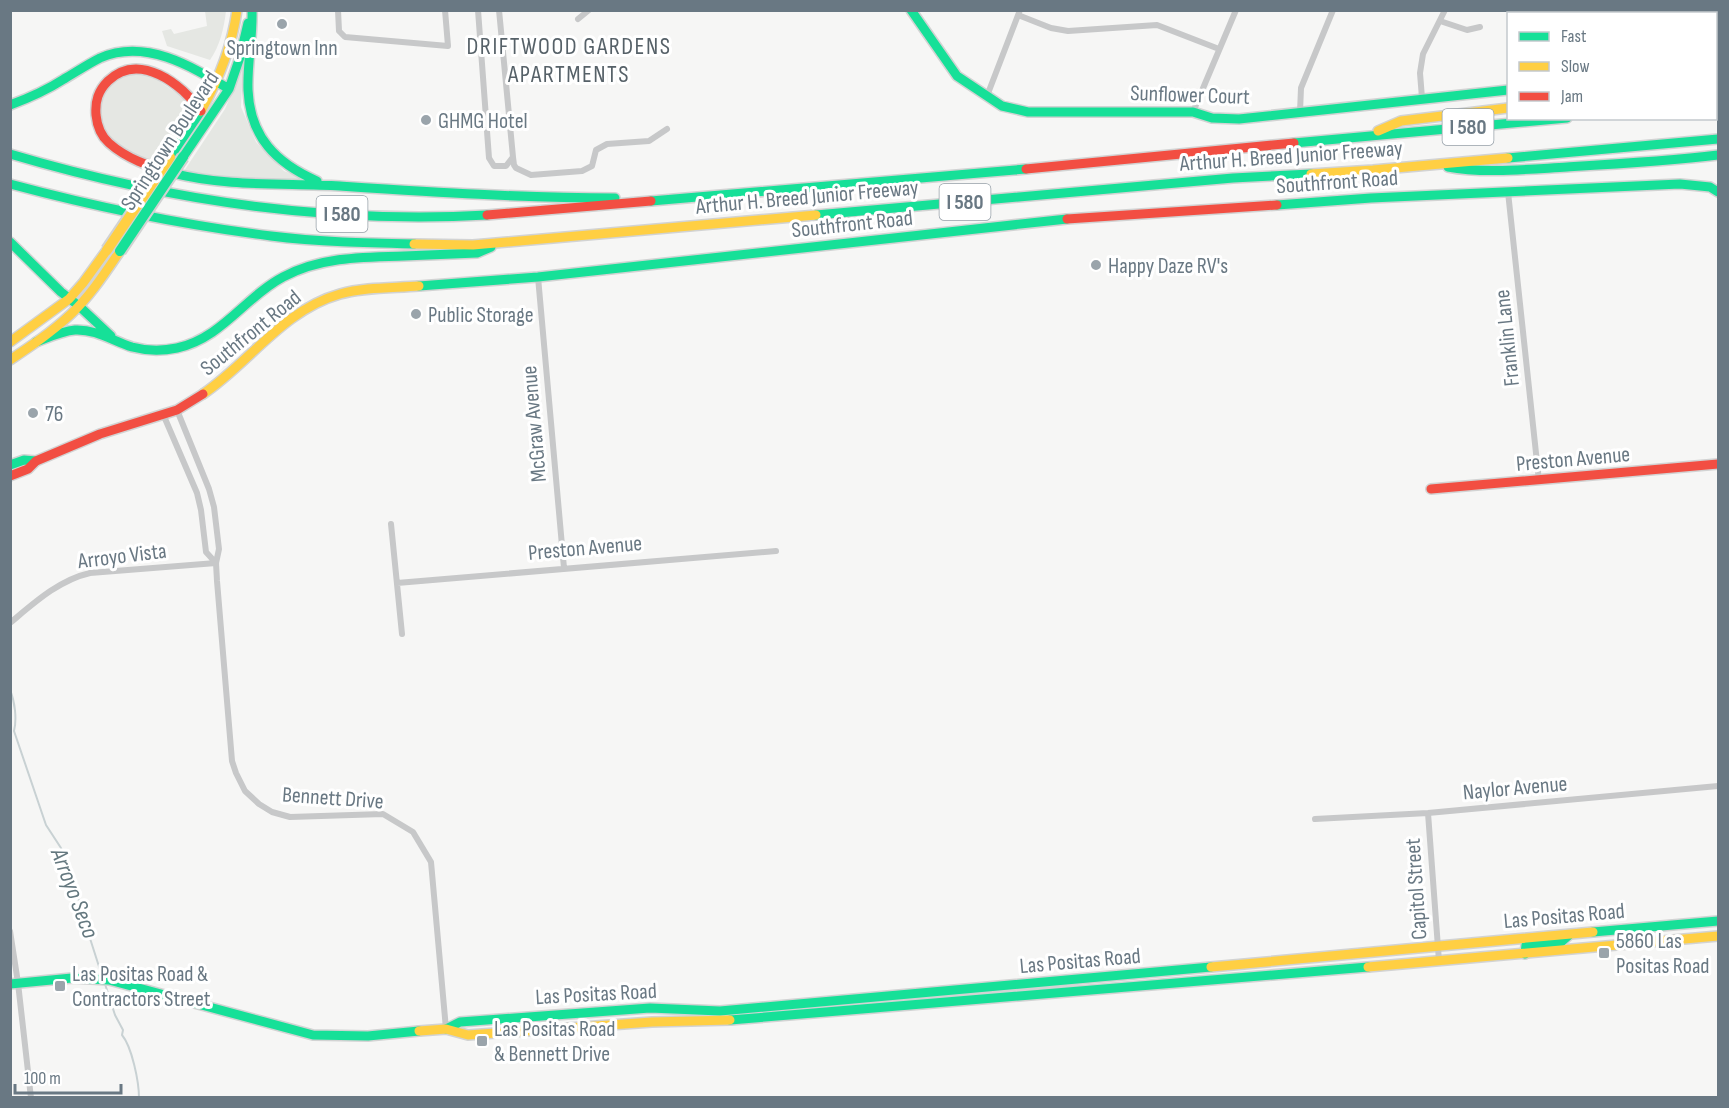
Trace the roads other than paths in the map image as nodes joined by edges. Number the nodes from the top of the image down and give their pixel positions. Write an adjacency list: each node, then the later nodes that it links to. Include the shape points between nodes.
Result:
1 (237, 10): 17 (main road, Springtown Boulevard, via 234,39)
2 (251, 10): 18 (main road, Springtown Boulevard); 38 (main road, via 254,31 248,87 255,125 276,158 304,177)
3 (338, 10): 4 (street, via 339,31 345,37 448,46)
4 (445, 10)
5 (478, 10): 33 (street, via 489,158 494,166 506,166)
6 (499, 10): 33 (street)
7 (589, 10): 13 (street)
8 (911, 10): 20 (main road, Sunflower Court, via 957,76)
9 (1236, 10): 16 (street)
10 (1333, 10): 26 (street, via 1301,88)
11 (1445, 10): 14 (street)
12 (1019, 13): 16 (street, via 1051,28 1068,31 1157,25); 20 (street)
13 (578, 19)
14 (1440, 21): 15 (street, via 1467,30); 21 (street, via 1423,54)
15 (1480, 27)
16 (1219, 49): 25 (street)
17 (217, 82): 18 (main road); 22 (main road, via 174,59 149,51 118,52); 24 (main road, Springtown Boulevard)
18 (229, 89): 46 (main road, Springtown Boulevard, bridge)
19 (1507, 90): 21 (main road, Sunflower Court)
20 (987, 96): 25 (main road, Sunflower Court, via 1002,106 1028,111)
21 (1422, 98): 26 (main road, Sunflower Court)
22 (10, 105)
23 (1507, 108): 29 (main road, via 1401,121)
24 (201, 111): 38 (main road, via 186,90 147,70 132,69 106,81 94,106 100,134 111,146 153,167 239,184); 45 (main road, Springtown Boulevard, bridge)
25 (1193, 112): 26 (main road, Sunflower Court, via 1212,118 1239,119)
26 (1300, 112)
27 (1544, 120): 29 (main road, Arthur H. Breed Junior Freeway / I 580)
28 (667, 129): 33 (street, via 649,141 607,144 596,150 592,166 582,171 531,175 516,168)
29 (1368, 135): 41 (main road, Arthur H. Breed Junior Freeway / I 580)
30 (1719, 139): 36 (main road, Arthur H. Breed Junior Freeway / I 580)
31 (10, 154): 41 (main road, Arthur H. Breed Junior Freeway / I 580, via 146,189 342,214 477,216)
32 (1719, 155): 34 (main road)
33 (513, 157)
34 (1678, 160): 35 (main road); 36 (main road, via 1536,169 1463,170)
35 (1719, 163)
36 (1434, 164): 43 (main road, Arthur H. Breed Junior Freeway / I 580, via 1233,178)
37 (10, 184): 43 (main road, Arthur H. Breed Junior Freeway / I 580, via 148,217 272,236 342,242)
38 (327, 185): 41 (main road, via 501,196)
39 (1508, 192): 40 (main road, Southfront Road, via 1680,184 1710,187); 44 (main road, Southfront Road, via 1056,220); 57 (street, Franklin Lane)
40 (1719, 192)
41 (678, 198)
42 (10, 242): 45 (main road)
43 (497, 244): 47 (main road, via 477,253 319,263 281,278 200,341 147,351)
44 (538, 277): 51 (main road, Southfront Road, via 367,290 322,301 281,326 215,386); 62 (street, McGraw Avenue)
45 (69, 299): 46 (main road); 48 (main road, Springtown Boulevard)
46 (79, 306): 47 (main road); 49 (main road, Springtown Boulevard)
47 (116, 340): 49 (main road, via 77,330)
48 (10, 342)
49 (36, 342): 50 (main road)
50 (10, 360)
51 (177, 410): 52 (main road, Southfront Road); 61 (street, Bennett Drive, via 214,507 219,549)
52 (163, 414): 53 (main road, Southfront Road, via 100,434); 61 (street, Bennett Drive, via 197,493 206,552)
53 (36, 461): 55 (main road, Southfront Road); 56 (main road, Southfront Road)
54 (1719, 464): 57 (main road, Preston Avenue)
55 (10, 465)
56 (10, 476)
57 (1539, 481): 58 (main road, Preston Avenue)
58 (1431, 489)
59 (391, 524): 63 (street)
60 (776, 551): 62 (street, Preston Avenue)
61 (216, 563): 64 (street, Arroyo Vista, via 74,577); 77 (street, Bennett Drive, via 236,773 245,790 272,812 290,817 383,814 413,831 431,862)
62 (564, 568): 63 (street, Preston Avenue)
63 (397, 583): 65 (street)
64 (10, 623)
65 (402, 634)
66 (1719, 786): 67 (street, Naylor Avenue)
67 (1428, 813): 68 (street, Naylor Avenue); 73 (street, Capitol Street)
68 (1314, 819)
69 (1719, 921): 71 (main road, Las Positas Road)
70 (10, 931): 76 (street)
71 (1569, 934): 73 (main road, Las Positas Road); 74 (main road, via 1561,942 1526,945)
72 (1719, 936): 74 (main road, Las Positas Road)
73 (1438, 947): 75 (street, Capitol Street); 77 (main road, Las Positas Road, via 720,1011 650,1008 460,1022)
74 (1525, 954): 75 (main road, Las Positas Road)
75 (1438, 961): 77 (main road, Las Positas Road, via 721,1022 652,1022 468,1035)
76 (14, 984): 77 (main road, Las Positas Road, via 79,977 123,983 313,1035 368,1036); 78 (street)
77 (446, 1029)
78 (31, 1098)

